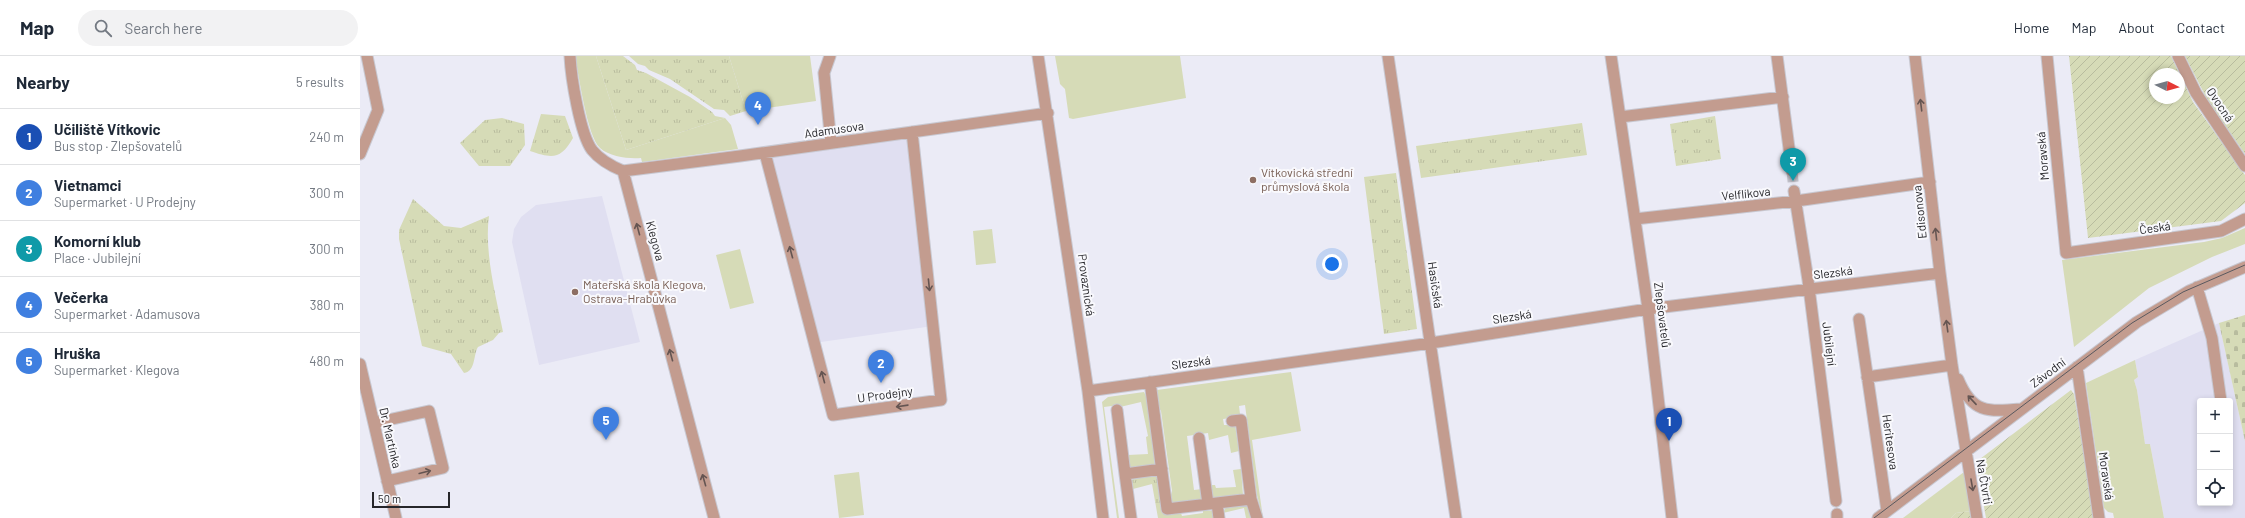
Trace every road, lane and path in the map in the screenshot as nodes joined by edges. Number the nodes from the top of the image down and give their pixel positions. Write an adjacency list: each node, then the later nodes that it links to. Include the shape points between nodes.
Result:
1 (367, 56): 17 (street, via 378,110)
2 (570, 56): 19 (street, via 584,132 589,145 602,159)
3 (830, 56): 15 (street, via 824,73)
4 (1038, 56): 12 (street, Provaznická)
5 (1388, 56): 32 (street, Hasičská)
6 (1611, 56): 13 (street, Zlepšovatelů)
7 (1777, 56): 11 (street)
8 (1915, 56): 21 (street, Edisonova, one-way to 8)
9 (2047, 56): 25 (street, Moravská)
10 (2178, 56): 18 (street, Ovocná, via 2196,93)
11 (1783, 97): 13 (street); 20 (street)
12 (1048, 113): 14 (street, Adamusova); 38 (street, Provaznická)
13 (1620, 117): 23 (street, Zlepšovatelů)
14 (912, 132): 15 (street, Adamusova); 16 (street, U Prodejny, one-way to 16, via 941,400 833,415)
15 (831, 143): 16 (street, Adamusova)
16 (765, 153): 19 (street, Adamusova)
17 (360, 154)
18 (2245, 166)
19 (623, 171): 54 (street, Klegova, one-way to 19)
20 (1792, 171)
21 (1930, 182): 22 (street, Velflíkova); 27 (street, Edisonova, one-way to 21)
22 (1795, 196): 23 (street, Velflíkova); 29 (street, Jubilejní)
23 (1635, 219): 30 (street, Zlepšovatelů)
24 (2245, 219): 25 (street, Česká, via 2221,232)
25 (2066, 253)
26 (2245, 267): 28 (street, Závodní)
27 (1940, 273): 29 (street, Slezská); 34 (street, Edisonova, one-way to 27)
28 (2197, 287): 35 (street, Závodní, via 2151,313); 39 (street, via 2212,338)
29 (1809, 289): 30 (street, Slezská); 50 (street, Jubilejní)
30 (1648, 309): 32 (street, Slezská); 60 (street, Zlepšovatelů)
31 (1860, 319): 36 (street, Heritesova)
32 (1431, 343): 37 (street, Slezská); 59 (street, Hasičská)
33 (360, 364): 43 (street, Dr. Martínka)
34 (1952, 365): 36 (street); 41 (street, Edisonova, one-way to 34, via 1998,411 1979,408 1962,390); 45 (street, Edisonova)
35 (2077, 367): 41 (street, Závodní); 62 (street, Moravská)
36 (1867, 376): 52 (street, Heritesova)
37 (1150, 382): 38 (street, Slezská); 46 (street)
38 (1088, 391): 55 (street, Provaznická)
39 (2221, 398)
40 (1117, 410): 47 (street)
41 (2021, 410): 45 (street, Závodní)
42 (1232, 421): 49 (street, via 1241,420)
43 (374, 423): 48 (street, Dr. Martínka); 48 (street, one-way to 43, via 443,468 429,410)
44 (1199, 438): 51 (street)
45 (1966, 451): 52 (street, Závodní); 61 (street, Na Čtvrti, one-way to 61)
46 (1162, 469): 47 (street); 51 (street, via 1168,509)
47 (1125, 474): 56 (street)
48 (387, 481): 53 (street, Dr. Martínka)
49 (1251, 499): 51 (street); 58 (street)
50 (1836, 501)
51 (1213, 504): 57 (street)
52 (1883, 515)
53 (396, 518)
54 (714, 518)
55 (1103, 518)
56 (1131, 518)
57 (1219, 518)
58 (1256, 518)
59 (1456, 518)
60 (1672, 518)
61 (1977, 518)
62 (2099, 518)

